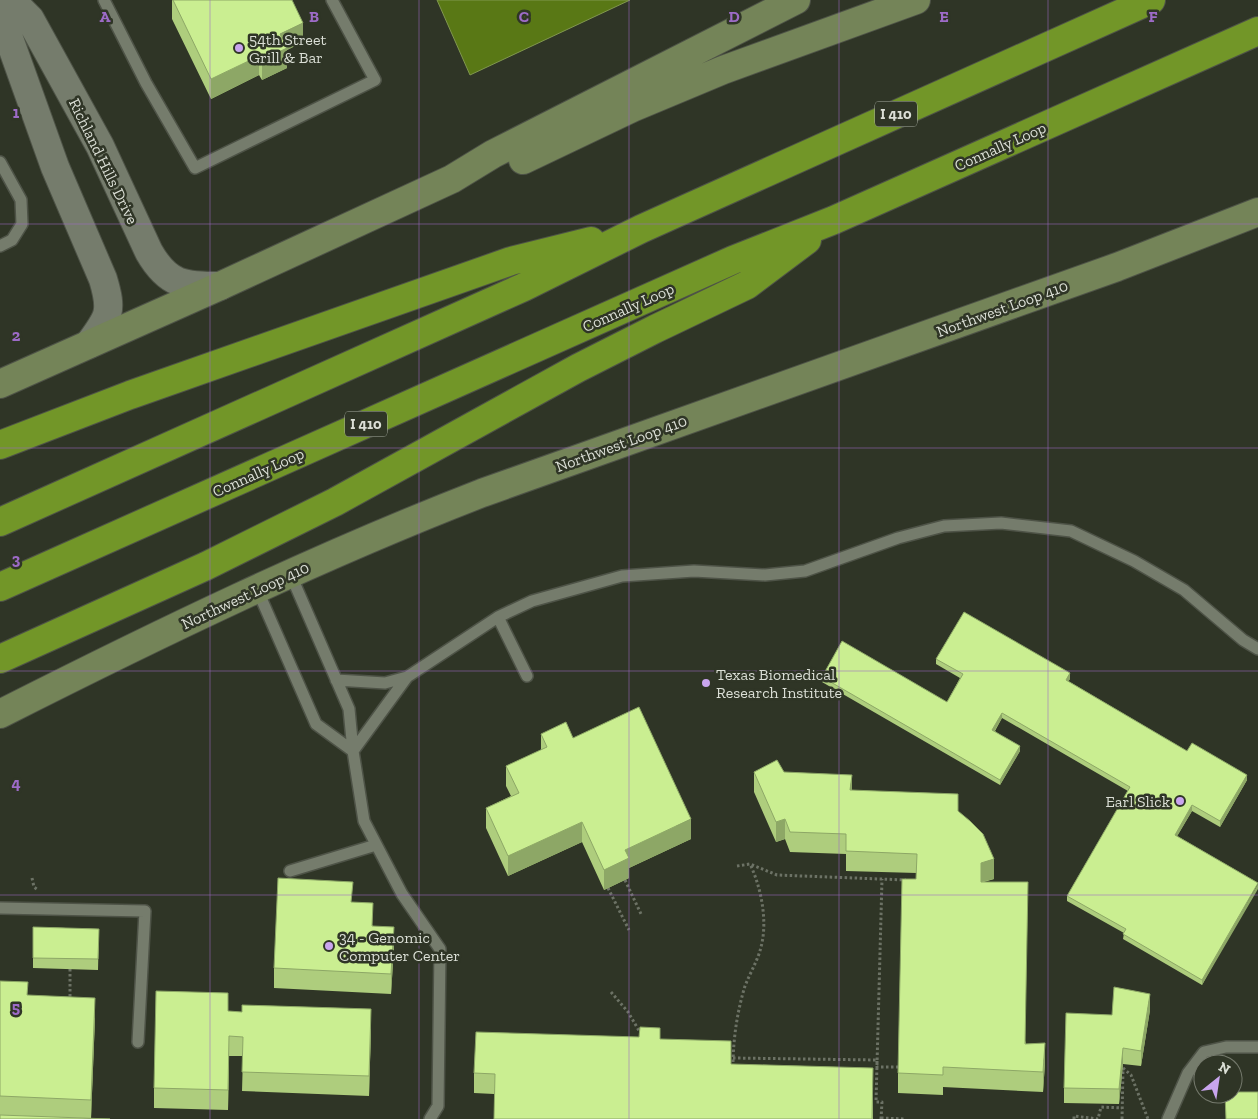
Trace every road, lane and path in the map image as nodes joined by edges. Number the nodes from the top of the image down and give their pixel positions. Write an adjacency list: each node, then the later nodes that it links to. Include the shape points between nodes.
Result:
1 (7, 0): 16 (street, via 6,30 55,167 107,294 108,317)
2 (11, 0): 15 (street, Richland Hills Drive, via 30,19 100,146 156,264 163,273 177,281)
3 (104, 0): 4 (lane, via 194,168 375,80)
4 (332, 0)
5 (796, 0): 10 (main road, via 493,154)
6 (916, 0): 10 (main road, via 714,73 616,115 509,167)
7 (1151, 0): 13 (highway, I 410)
8 (1258, 31): 12 (highway, Connally Loop / I 410)
9 (0, 162): 14 (lane, via 21,200 22,224 12,240)
10 (452, 179): 15 (main road)
11 (1258, 212): 20 (main road, Northwest Loop 410, via 1107,270 482,493)
12 (834, 220): 21 (highway, Connally Loop / I 410, via 724,264); 25 (highway, via 748,285 578,368 335,502 206,566)
13 (641, 229): 18 (highway, via 510,261 130,395); 19 (highway, I 410, via 515,291)
14 (0, 246)
15 (220, 286): 16 (main road)
16 (89, 344): 17 (main road)
17 (0, 384)
18 (0, 445)
19 (0, 522)
20 (290, 573): 22 (main road, Northwest Loop 410); 28 (lane)
21 (0, 587)
22 (257, 589): 29 (main road, Northwest Loop 410); 30 (lane, via 316,724)
23 (498, 617): 24 (lane, via 532,601 622,576 694,571 765,576 805,571 898,538 944,526 1001,523 1071,531 1134,561 1184,590); 26 (lane); 27 (lane)
24 (1258, 649)
25 (0, 659)
26 (527, 676)
27 (406, 677): 28 (lane, via 385,683); 30 (lane)
28 (336, 680): 30 (lane, via 349,709)
29 (0, 714)
30 (354, 751): 31 (lane, via 364,821)
31 (376, 845): 34 (lane); 54 (lane, via 402,894 440,950 438,1106)
32 (750, 864): 33 (path); 35 (path, via 777,876); 49 (path, via 762,905 763,927 761,946 745,987 737,1020)
33 (737, 866)
34 (290, 871)
35 (882, 879): 37 (path); 50 (path)
36 (625, 880): 40 (path)
37 (908, 880)
38 (608, 888): 41 (path)
39 (0, 908): 46 (lane, via 145,910)
40 (641, 914)
41 (629, 930)
42 (70, 969): 44 (path)
43 (611, 992): 45 (path)
44 (70, 1007)
45 (646, 1041)
46 (138, 1042)
47 (1258, 1047): 60 (lane, via 1226,1047 1204,1052 1188,1073)
48 (725, 1057): 49 (path)
49 (733, 1058): 50 (path, via 877,1060); 52 (path)
50 (877, 1066): 51 (path); 55 (path, via 876,1102 882,1102)
51 (899, 1067)
52 (733, 1075)
53 (1122, 1108): 57 (path, via 1102,1107 1098,1119 1074,1116); 58 (path); 59 (path, via 1123,1068 1131,1075)
54 (430, 1119)
55 (881, 1119): 56 (path)
56 (906, 1119)
57 (1074, 1119)
58 (1122, 1119)
59 (1148, 1119)
60 (1168, 1119)

